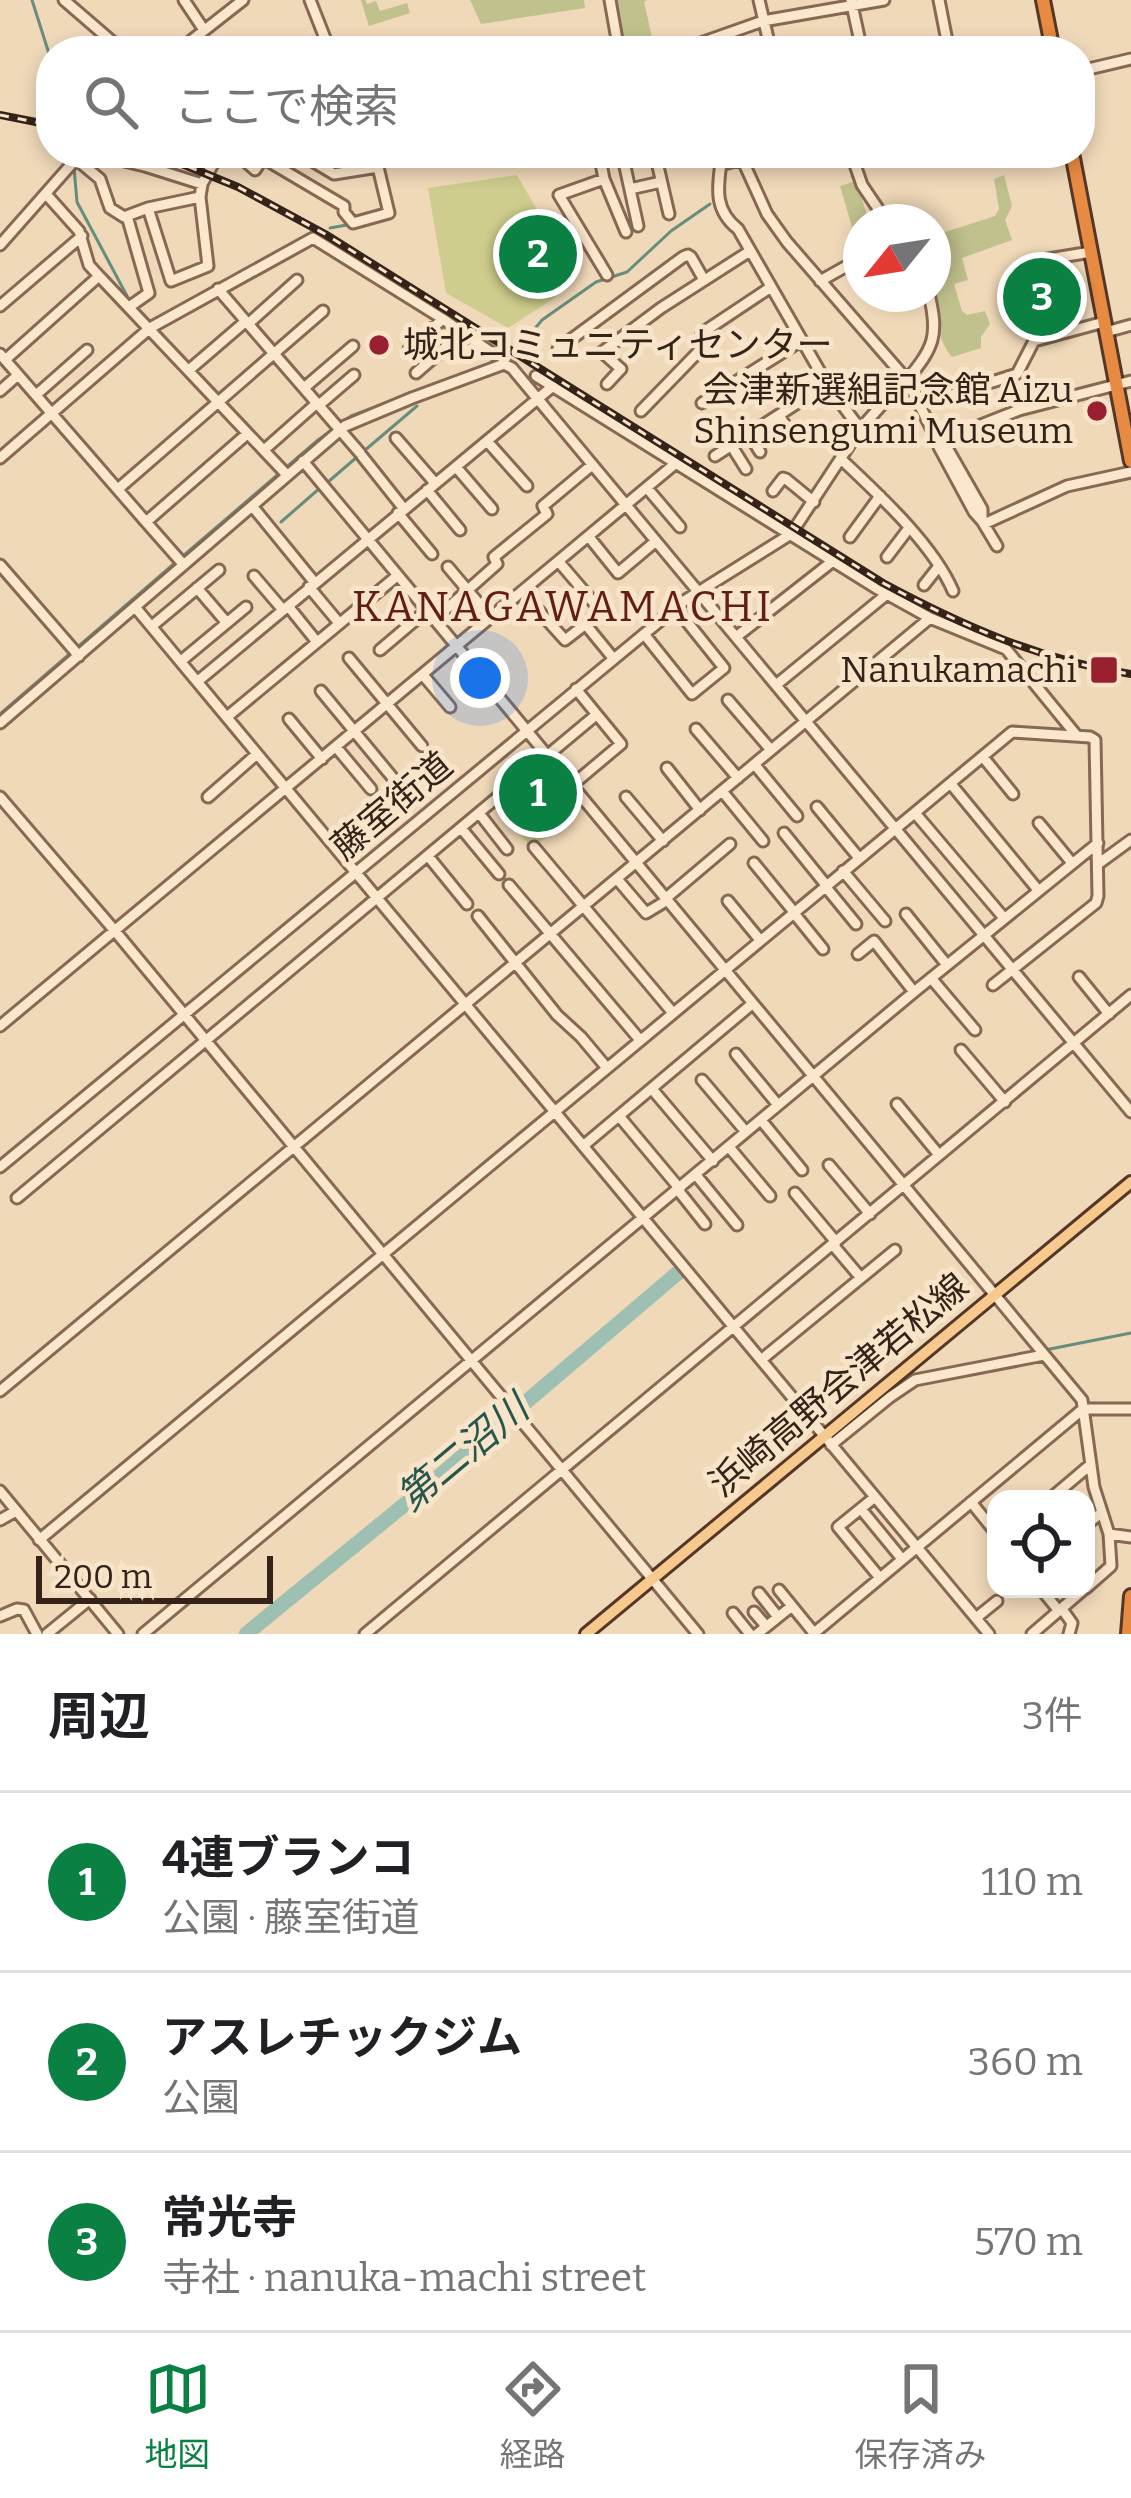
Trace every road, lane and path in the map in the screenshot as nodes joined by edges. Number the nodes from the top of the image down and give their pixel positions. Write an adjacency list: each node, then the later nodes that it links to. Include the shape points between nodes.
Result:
1 (64, 0): 13 (street)
2 (184, 0): 12 (street)
3 (243, 0): 12 (street)
4 (310, 0): 15 (street)
5 (610, 0): 16 (street)
6 (759, 0): 11 (street)
7 (884, 0): 10 (street)
8 (939, 0): 20 (street)
9 (1043, 0): 21 (highway)
10 (852, 3): 11 (street); 19 (street)
11 (763, 21): 17 (street); 18 (street)
12 (204, 30): 14 (street)
13 (106, 36)
14 (198, 36)
15 (324, 36)
16 (616, 36)
17 (720, 36)
18 (767, 36)
19 (859, 36)
20 (946, 36)
21 (1050, 36)
22 (1131, 59): 23 (street)
23 (1095, 67)
24 (68, 168): 43 (street)
25 (83, 168): 48 (street, via 100,179 110,208)
26 (151, 168): 41 (street)
27 (211, 168): 41 (street)
28 (280, 168): 31 (street, via 344,206 353,223 389,213)
29 (324, 168): 30 (street, via 334,174)
30 (372, 168)
31 (378, 168)
32 (602, 168): 39 (street)
33 (625, 168): 42 (street)
34 (658, 168): 40 (street)
35 (721, 168): 53 (street, via 719,205)
36 (742, 168): 61 (street)
37 (856, 168): 45 (street)
38 (1075, 168): 54 (highway)
39 (604, 179): 50 (street); 57 (street, via 559,196)
40 (661, 182): 42 (street); 47 (street)
41 (202, 184): 44 (street)
42 (630, 189): 49 (street)
43 (46, 194): 51 (street); 52 (street)
44 (200, 197): 46 (street); 46 (street, via 208,266 171,281)
45 (874, 204)
46 (148, 208): 48 (street)
47 (669, 214)
48 (127, 216): 65 (street, via 149,293)
49 (638, 226)
50 (626, 232)
51 (82, 236): 58 (street); 64 (street)
52 (0, 244)
53 (750, 251): 60 (street); 62 (street)
54 (1091, 252): 55 (street); 72 (highway)
55 (1036, 261)
56 (843, 268): 61 (street)
57 (607, 275)
58 (99, 276): 65 (street); 83 (street)
59 (297, 280): 69 (street)
60 (704, 280): 79 (street, via 688,255); 91 (street, via 602,352 621,369)
61 (820, 281): 89 (street)
62 (771, 287): 75 (street); 102 (street, via 701,333 705,345)
63 (218, 289): 68 (street, via 313,238); 69 (street); 73 (street)
64 (0, 306)
65 (129, 307): 73 (street)
66 (323, 311): 81 (street)
67 (931, 312): 89 (street, via 934,341)
68 (443, 320): 74 (street); 78 (street)
69 (247, 322): 81 (street); 84 (street)
70 (1131, 325): 72 (street)
71 (1028, 326): 76 (street)
72 (1105, 327): 76 (street); 90 (highway)
73 (150, 328): 84 (street); 103 (street)
74 (462, 333): 82 (street); 85 (street)
75 (802, 340): 92 (street); 99 (street)
76 (1033, 342): 101 (street, via 1017,374)
77 (353, 346): 94 (street)
78 (409, 349)
79 (558, 349)
80 (87, 350): 96 (street)
81 (274, 353): 94 (street); 98 (street)
82 (492, 353)
83 (2, 357): 86 (street)
84 (189, 370): 98 (street)
85 (416, 374)
86 (19, 375): 95 (street); 96 (street)
87 (354, 376): 100 (street)
88 (536, 376): 93 (street)
89 (909, 382): 101 (street); 106 (street, 藤室街道)
90 (1124, 383): 112 (street, via 1019,410); 120 (highway)
91 (607, 384)
92 (827, 384): 104 (street); 106 (street)
93 (554, 386): 97 (street); 121 (street)
94 (304, 388): 100 (street)
95 (0, 391)
96 (35, 394): 103 (street)
97 (538, 400): 105 (street, via 504,364); 111 (street); 122 (street)
98 (219, 402): 108 (street); 130 (street)
99 (702, 403)
100 (318, 404): 105 (street); 114 (street)
101 (920, 405): 112 (street)
102 (641, 411)
103 (52, 413): 117 (street); 130 (street)
104 (779, 415): 107 (street); 109 (street)
105 (338, 427): 119 (street); 137 (street)
106 (860, 429): 118 (street, 藤室街道)
107 (789, 432)
108 (247, 434): 114 (street); 138 (street)
109 (749, 434): 113 (street); 115 (street)
110 (396, 438): 127 (street)
111 (488, 440): 123 (street); 128 (street)
112 (938, 442): 139 (street)
113 (731, 445): 116 (street); 124 (street)
114 (264, 451): 125 (street)
115 (760, 452)
116 (715, 456)
117 (0, 458)
118 (841, 459): 132 (street); 133 (street, 藤室街道)
119 (303, 461): 125 (street); 146 (street)
120 (1131, 461)
121 (676, 463): 129 (street); 143 (street)
122 (592, 465): 135 (street); 163 (street, via 543,506 548,514 494,557 497,564)
123 (456, 466): 127 (street); 136 (street)
124 (746, 469)
125 (283, 471): 134 (street)
126 (1131, 472): 139 (street, via 1067,486)
127 (431, 486): 137 (street); 142 (street)
128 (527, 486)
129 (647, 488): 135 (street); 140 (street)
130 (118, 489): 138 (street)
131 (773, 491): 133 (street, via 783,478)
132 (880, 496): 141 (street); 145 (street)
133 (814, 502): 143 (street, 藤室街道)
134 (253, 506): 151 (street); 161 (street)
135 (626, 506): 144 (street); 147 (street)
136 (492, 509)
137 (401, 511): 146 (street); 149 (street)
138 (146, 522): 151 (street)
139 (983, 522): 148 (street)
140 (680, 527)
141 (909, 528): 150 (street); 155 (street)
142 (460, 530)
143 (791, 534): 152 (street); 165 (street, 藤室街道)
144 (589, 537): 147 (street, via 618,573); 153 (street)
145 (850, 537)
146 (366, 539): 159 (street); 161 (street)
147 (656, 541): 165 (street)
148 (997, 546)
149 (432, 554)
150 (887, 556)
151 (180, 561): 167 (street)
152 (833, 561): 166 (street); 180 (street)
153 (559, 562): 173 (street); 177 (street, via 600,610)
154 (0, 566): 184 (street)
155 (939, 566): 160 (street); 164 (street)
156 (448, 567): 163 (street)
157 (219, 570): 162 (street)
158 (254, 576): 169 (street)
159 (397, 576): 172 (street); 176 (street)
160 (924, 584)
161 (312, 585): 169 (street); 176 (street)
162 (196, 588): 175 (street); 178 (street)
163 (469, 591): 172 (street); 173 (street)
164 (953, 591)
165 (698, 592): 170 (street, 藤室街道); 180 (street)
166 (887, 594): 174 (street); 190 (street)
167 (136, 607): 178 (street); 184 (street)
168 (246, 607): 175 (street)
169 (285, 608): 181 (street); 189 (street)
170 (676, 608): 179 (street, 藤室街道); 179 (street, via 724,668 692,694)
171 (538, 610): 177 (street, via 565,640)
172 (430, 616): 182 (street); 183 (street)
173 (491, 618): 182 (street)
174 (930, 618): 199 (street); 204 (street, via 1006,649)
175 (226, 623): 187 (street)
176 (339, 623): 181 (street)
177 (586, 625): 186 (street)
178 (152, 626): 187 (street)
179 (644, 634): 186 (street, 藤室街道)
180 (736, 638): 190 (street)
181 (317, 642): 197 (street)
182 (456, 647): 188 (street); 203 (street)
183 (380, 650)
184 (74, 651): 200 (street)
185 (349, 658): 194 (street)
186 (613, 658): 191 (street, 藤室街道)
187 (181, 661): 189 (street)
188 (423, 675): 194 (street); 195 (street)
189 (198, 681): 197 (street)
190 (776, 685): 199 (street)
191 (575, 689): 196 (street); 203 (street, 藤室街道)
192 (321, 691): 202 (street)
193 (728, 700): 207 (street)
194 (388, 704): 202 (street); 205 (street)
195 (450, 707)
196 (596, 715): 209 (street); 217 (street, via 621,744)
197 (227, 717): 208 (street)
198 (289, 719): 211 (street)
199 (806, 721): 207 (street); 232 (street)
200 (0, 723)
201 (696, 729): 214 (street)
202 (355, 731): 206 (street); 215 (street)
203 (525, 731): 209 (street); 247 (street, 藤室街道)
204 (1077, 736): 210 (street, via 1012,732); 237 (street, via 1094,740)
205 (422, 746)
206 (336, 747): 211 (street); 219 (street)
207 (771, 750): 212 (street)
208 (257, 754): 218 (street); 223 (street)
209 (547, 757): 217 (street); 227 (street)
210 (983, 757): 216 (street); 221 (street)
211 (322, 759): 218 (street)
212 (755, 765): 214 (street); 229 (street)
213 (668, 768): 226 (street)
214 (738, 778): 220 (street)
215 (398, 783)
216 (951, 784): 228 (street); 253 (street)
217 (571, 786): 245 (street)
218 (286, 789): 247 (street); 265 (street)
219 (371, 789)
220 (722, 791): 226 (street); 235 (street)
221 (1012, 794)
222 (0, 797): 265 (street)
223 (208, 797)
224 (626, 797): 234 (street)
225 (817, 807): 242 (street)
226 (700, 810): 234 (street)
227 (479, 813): 231 (street); 240 (street)
228 (915, 813): 232 (street); 262 (street)
229 (797, 816)
230 (1039, 823): 244 (street)
231 (461, 828): 241 (street); 249 (street)
232 (896, 829): 242 (street); 267 (street)
233 (784, 833): 252 (street)
234 (663, 841): 245 (street)
235 (763, 841)
236 (1131, 841): 246 (street)
237 (1098, 843): 244 (street); 246 (street)
238 (730, 844): 255 (street)
239 (534, 847): 258 (street)
240 (508, 849)
241 (428, 856): 254 (street); 257 (street)
242 (859, 858): 248 (street)
243 (754, 863): 259 (street)
244 (1072, 863): 253 (street)
245 (635, 864): 250 (street); 255 (street)
246 (1098, 864): 274 (street, via 1096,903)
247 (356, 871): 254 (street); 283 (street, 藤室街道)
248 (843, 871): 252 (street); 263 (street)
249 (499, 874)
250 (617, 880): 255 (street, via 646,913); 258 (street)
251 (509, 885): 266 (street)
252 (826, 886): 259 (street); 264 (street)
253 (1038, 890): 262 (street)
254 (377, 898): 281 (street); 288 (street)
255 (665, 900): 273 (street)
256 (728, 901): 268 (street)
257 (467, 904)
258 (585, 906): 266 (street); 282 (street)
259 (794, 912): 268 (street); 269 (street)
260 (906, 914): 272 (street)
261 (478, 916): 271 (street)
262 (1004, 918): 267 (street)
263 (885, 921)
264 (856, 924)
265 (115, 931): 283 (street); 285 (street)
266 (551, 933): 271 (street); 287 (street)
267 (984, 935): 272 (street); 274 (street)
268 (760, 940): 273 (street)
269 (823, 949)
270 (858, 954): 278 (street, via 874,940)
271 (516, 963): 281 (street); 292 (street)
272 (947, 965): 276 (street)
273 (724, 970): 280 (street); 282 (street)
274 (1012, 970): 277 (street); 289 (street)
275 (1079, 977): 284 (street)
276 (932, 978): 278 (street); 286 (street)
277 (993, 985)
278 (914, 992): 293 (street)
279 (1131, 995): 284 (street)
280 (752, 1004): 293 (street); 295 (street)
281 (465, 1005): 299 (street); 306 (street)
282 (673, 1013): 287 (street)
283 (184, 1014): 288 (street); 310 (street, 藤室街道)
284 (1108, 1014): 289 (street)
285 (0, 1026)
286 (975, 1030)
287 (640, 1040): 292 (street)
288 (206, 1041): 306 (street); 318 (street)
289 (1072, 1044): 296 (street); 300 (street)
290 (962, 1050): 296 (street)
291 (736, 1054): 298 (street)
292 (607, 1068): 299 (street)
293 (813, 1076): 298 (street); 314 (street)
294 (702, 1080): 303 (street)
295 (652, 1089): 301 (street); 308 (street)
296 (1005, 1102): 307 (street)
297 (897, 1104): 307 (street)
298 (778, 1106): 302 (street)
299 (554, 1112): 304 (street); 325 (street)
300 (1131, 1112)
301 (619, 1116): 304 (street); 315 (street)
302 (761, 1120): 303 (street); 311 (street)
303 (746, 1132): 305 (street)
304 (583, 1146): 320 (street)
305 (729, 1147): 308 (street); 317 (street)
306 (294, 1148): 325 (street); 332 (street)
307 (939, 1155): 314 (street)
308 (712, 1161): 312 (street)
309 (829, 1166): 319 (street)
310 (0, 1167)
311 (802, 1170)
312 (696, 1175): 315 (street); 322 (street)
313 (1131, 1182): 327 (main road, 浜崎高野会津若松線)
314 (903, 1185): 319 (street); 327 (street)
315 (679, 1189): 320 (street); 321 (street)
316 (795, 1192): 323 (street)
317 (770, 1196)
318 (17, 1198)
319 (870, 1214): 323 (street)
320 (643, 1218): 328 (street); 330 (street)
321 (705, 1224)
322 (737, 1225)
323 (835, 1244): 326 (street); 328 (street)
324 (895, 1250): 326 (street)
325 (382, 1254): 330 (street); 350 (street)
326 (861, 1278): 331 (street)
327 (994, 1295): 329 (street); 335 (main road, 浜崎高野会津若松線)
328 (733, 1326): 331 (street); 337 (street)
329 (1041, 1350): 334 (street); 335 (street, via 915,1380)
330 (471, 1360): 337 (street); 373 (street)
331 (761, 1360): 335 (street)
332 (0, 1391)
333 (1131, 1408): 334 (street)
334 (1083, 1409): 336 (street); 341 (street)
335 (828, 1440): 340 (street); 355 (main road, 浜崎高野会津若松線)
336 (1090, 1465): 338 (street); 344 (street)
337 (562, 1470): 355 (street); 374 (street)
338 (1060, 1490)
339 (0, 1492): 343 (street)
340 (874, 1497): 342 (street); 351 (street)
341 (971, 1502): 347 (street); 351 (street)
342 (860, 1509): 352 (street); 353 (street, via 838,1527)
343 (16, 1511): 346 (street); 350 (street)
344 (1101, 1513): 345 (street); 348 (street)
345 (1095, 1518)
346 (0, 1520)
347 (987, 1522)
348 (1109, 1534): 349 (street); 354 (street, via 1111,1566)
349 (1131, 1537)
350 (39, 1540): 361 (street)
351 (916, 1547): 352 (street); 369 (street)
352 (902, 1559): 353 (street)
353 (880, 1578): 377 (street)
354 (1095, 1580)
355 (655, 1582): 375 (main road, 浜崎高野会津若松線); 376 (street)
356 (779, 1591): 363 (street)
357 (759, 1593): 368 (street)
358 (1131, 1596): 381 (highway)
359 (1049, 1598): 364 (street)
360 (1074, 1598): 364 (street)
361 (90, 1599): 371 (street); 372 (street)
362 (997, 1600): 369 (street)
363 (792, 1606): 368 (street); 377 (street)
364 (1060, 1610): 379 (street); 380 (street, via 1072,1623)
365 (754, 1612): 370 (street)
366 (733, 1613): 370 (street)
367 (0, 1616): 371 (street, via 22,1609)
368 (778, 1617): 370 (street)
369 (976, 1618): 378 (street)
370 (758, 1632)
371 (42, 1634)
372 (118, 1634)
373 (143, 1634)
374 (365, 1634)
375 (586, 1634)
376 (698, 1634)
377 (814, 1634)
378 (989, 1634)
379 (1032, 1634)
380 (1069, 1634)
381 (1128, 1634)

